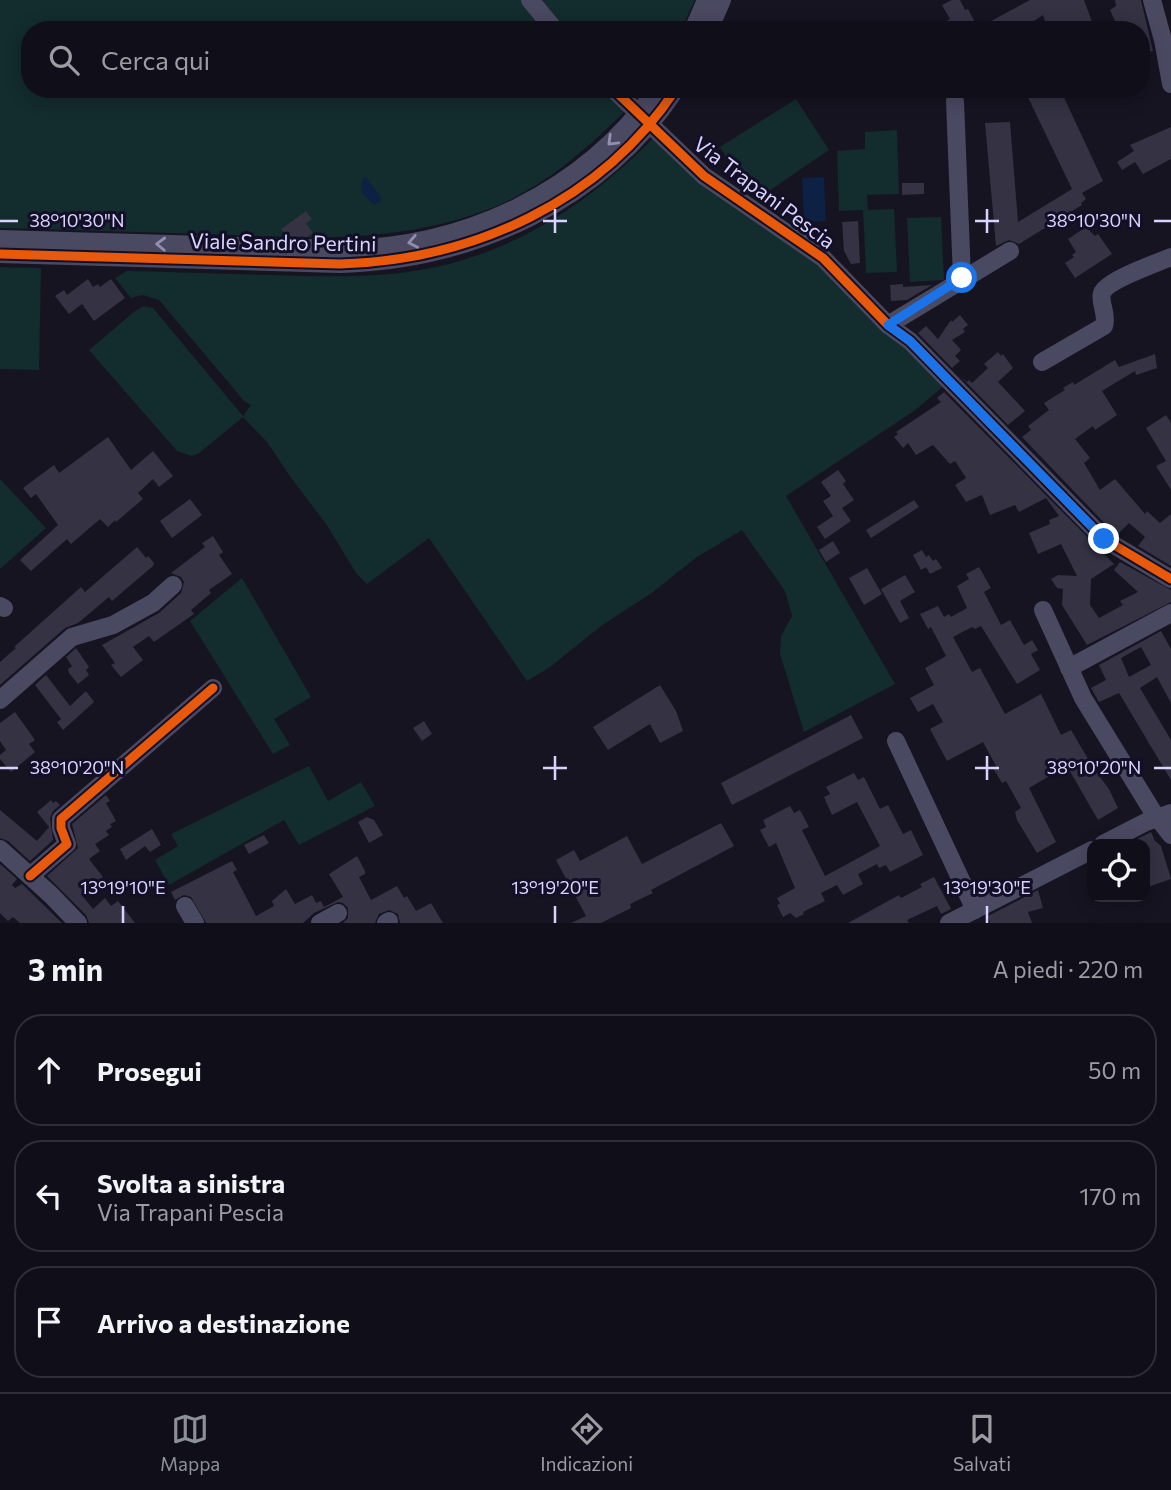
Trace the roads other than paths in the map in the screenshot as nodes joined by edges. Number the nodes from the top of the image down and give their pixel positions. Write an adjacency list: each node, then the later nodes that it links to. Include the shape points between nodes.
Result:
1 (530, 0): 5 (street)
2 (706, 0): 6 (street)
3 (722, 0): 7 (street)
4 (1157, 3): 8 (street)
5 (548, 21)
6 (697, 21)
7 (713, 21)
8 (1171, 84)
9 (622, 98): 13 (street, Via Trapani Pescia)
10 (653, 98): 13 (street, Viale Sandro Pertini)
11 (666, 98): 13 (street, Viale Sandro Pertini)
12 (955, 101): 18 (street)
13 (644, 119): 14 (street, Viale Sandro Pertini, one-way to 14, via 531,201 470,228 408,244 340,249); 16 (street, Viale Sandro Pertini, via 602,171 547,209 496,233 430,254 340,264); 19 (street, Via Trapani Pescia, via 704,176 823,258)
14 (0, 239)
15 (1010, 251): 18 (street)
16 (0, 254)
17 (1171, 257): 20 (street, via 1108,285 1101,296 1104,326)
18 (962, 278): 19 (street)
19 (888, 325): 21 (street, Via Trapani Pescia, via 910,341 1104,539)
20 (1042, 362)
21 (1171, 579)
22 (173, 585): 27 (street, via 153,603 113,625 72,637)
23 (1043, 610): 25 (street)
24 (1171, 613): 25 (street)
25 (1069, 668): 29 (street, via 1083,698)
26 (213, 688): 34 (street, via 61,819 67,844)
27 (0, 700)
28 (896, 741): 36 (street)
29 (1165, 816): 30 (street); 31 (street)
30 (1171, 835)
31 (1113, 839)
32 (0, 849): 34 (street)
33 (1087, 853): 36 (street)
34 (30, 876): 38 (street)
35 (186, 906): 39 (street)
36 (975, 910): 41 (street)
37 (338, 913): 40 (street)
38 (78, 923)
39 (195, 923)
40 (320, 923)
41 (949, 923)

